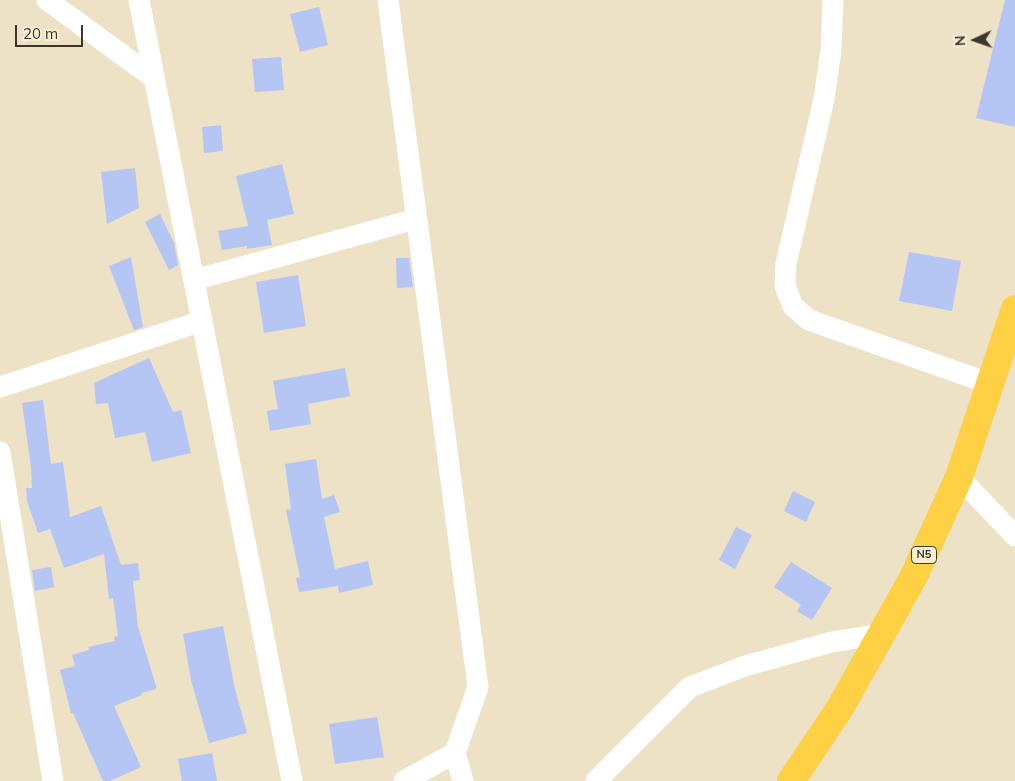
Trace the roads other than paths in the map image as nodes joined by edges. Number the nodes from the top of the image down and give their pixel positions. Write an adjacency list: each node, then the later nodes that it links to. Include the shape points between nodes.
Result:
1 (47, 0): 5 (street)
2 (139, 0): 5 (street)
3 (388, 0): 6 (street)
4 (832, 0): 10 (street, via 832,50 824,99 786,264 786,286 792,306 809,320)
5 (154, 78): 7 (street)
6 (416, 219): 7 (street); 16 (street, via 478,687)
7 (194, 280): 9 (street)
8 (1015, 309): 10 (highway, N5)
9 (202, 321): 11 (street); 18 (street)
10 (991, 384): 13 (highway, N5)
11 (0, 387)
12 (0, 452): 17 (street)
13 (959, 477): 14 (street); 15 (highway, N5, via 914,576)
14 (1015, 536)
15 (882, 634): 21 (street, via 832,642 745,666 690,687); 22 (highway, N5, via 840,708)
16 (455, 753): 19 (street); 20 (street)
17 (52, 781)
18 (292, 781)
19 (404, 781)
20 (463, 781)
21 (596, 781)
22 (791, 781)

